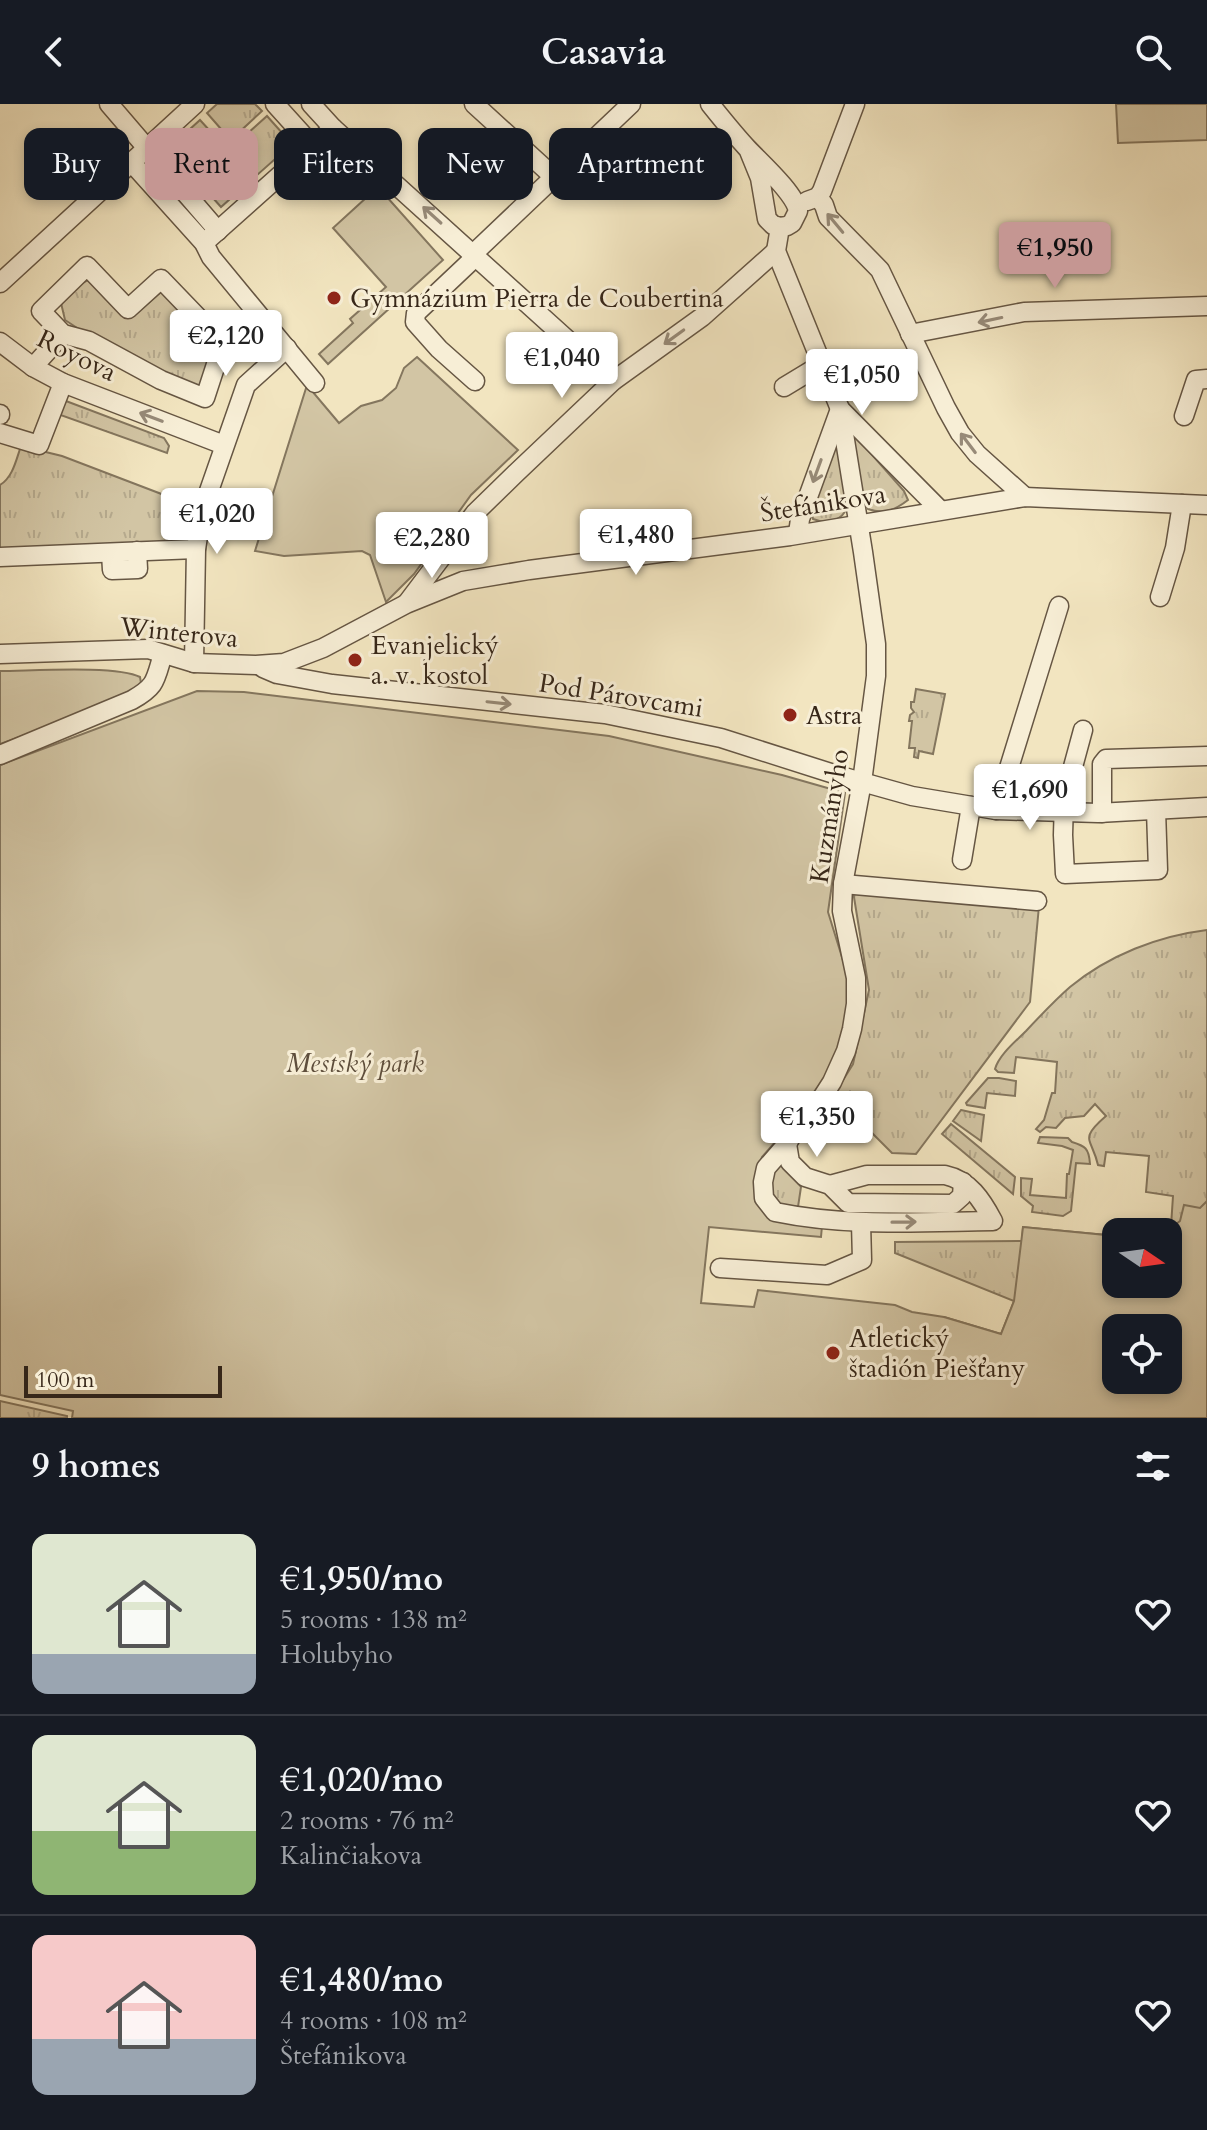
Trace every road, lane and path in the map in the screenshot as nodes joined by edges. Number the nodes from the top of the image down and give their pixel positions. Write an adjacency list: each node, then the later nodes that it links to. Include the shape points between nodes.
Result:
1 (109, 104): 13 (street)
2 (195, 104): 9 (street)
3 (311, 104): 11 (street)
4 (474, 104): 17 (street)
5 (631, 104): 12 (street)
6 (710, 104): 15 (street)
7 (855, 104): 21 (street)
8 (279, 105): 10 (street)
9 (169, 128)
10 (298, 128)
11 (333, 128)
12 (606, 128)
13 (145, 145)
14 (145, 151): 16 (street)
15 (749, 151): 24 (street); 26 (street)
16 (132, 163): 25 (street); 31 (street)
17 (549, 172)
18 (274, 181): 28 (street)
19 (549, 182): 30 (street)
20 (402, 189): 30 (street, one-way to 20)
21 (818, 197): 24 (street); 34 (street, one-way to 21, via 880,270 828,217)
22 (169, 200): 25 (street)
23 (189, 200): 28 (street)
24 (793, 200): 26 (street, via 775,194); 27 (street, via 798,211 792,223)
25 (167, 202): 28 (street)
26 (765, 204): 27 (street, via 767,219)
27 (780, 227): 29 (street)
28 (211, 237): 36 (street, via 211,257)
29 (776, 251): 37 (street); 41 (street, one-way to 41, via 702,317)
30 (474, 253): 40 (street, via 414,318); 41 (street)
31 (0, 283)
32 (1207, 306): 34 (street, one-way to 34, via 1024,312)
33 (63, 334): 33 (street, via 41,311 87,266 128,309 161,279 212,332 221,349 205,398 89,341); 38 (street)
34 (910, 334): 49 (street, one-way to 34, via 960,433)
35 (0, 342): 38 (street, Royova)
36 (287, 348): 43 (street); 48 (street, via 246,385)
37 (822, 364): 44 (street); 45 (street)
38 (33, 367): 42 (street, Royova)
39 (1207, 379): 46 (street, via 1196,380)
40 (475, 381)
41 (613, 381): 56 (street, via 475,513)
42 (63, 383): 47 (street, via 39,445); 48 (street, Royova, one-way to 42)
43 (315, 383)
44 (784, 387)
45 (840, 409): 52 (street); 53 (street, Kuzmányho); 54 (street, one-way to 54)
46 (1184, 416)
47 (0, 433)
48 (224, 445): 55 (street, via 202,511)
49 (1025, 497): 50 (street, Štefánikova); 52 (street, Štefánikova)
50 (1182, 504): 51 (street, Štefánikova); 59 (street)
51 (1207, 505)
52 (940, 510): 53 (street, Štefánikova)
53 (860, 525): 54 (street, Štefánikova); 71 (street, Kuzmányho, via 876,644)
54 (798, 534): 58 (street, Štefánikova)
55 (196, 549): 57 (street); 65 (street)
56 (444, 552): 58 (street, via 449,568); 60 (street)
57 (0, 557)
58 (463, 581): 60 (street, Štefánikova)
59 (1160, 597)
60 (406, 604): 64 (street, Winterova)
61 (1059, 606): 74 (street)
62 (0, 654): 63 (street, Winterova, via 148,649)
63 (163, 654): 65 (street, Winterova); 69 (street, via 148,691)
64 (303, 656): 66 (street, Winterova); 67 (street)
65 (194, 663): 66 (street, Winterova)
66 (256, 665): 67 (street, Pod Párovcami)
67 (315, 682): 71 (street, Pod Párovcami, one-way to 71, via 605,714 721,738)
68 (1083, 730): 76 (street)
69 (0, 755)
70 (1207, 756): 77 (street, via 1106,759)
71 (862, 782): 72 (street, Pod Párovcami); 79 (street, Kuzmányho)
72 (971, 806): 74 (street, Pod Párovcami); 78 (street)
73 (1207, 807): 75 (street, Pod Párovcami)
74 (996, 810): 76 (street, Pod Párovcami)
75 (1156, 810): 76 (street, via 1158,870 1065,874); 77 (street, Pod Párovcami)
76 (1063, 812): 77 (street, Pod Párovcami)
77 (1102, 813)
78 (962, 860)
79 (843, 884): 80 (street); 81 (street, Kuzmányho, via 842,911 856,978 852,1029 832,1082)
80 (1037, 901)
81 (787, 1144): 83 (street, via 790,1162 805,1177); 84 (street, Kuzmányho, via 766,1168 763,1182 764,1198 775,1212)
82 (963, 1182): 83 (street, via 945,1175 867,1175); 83 (street, via 962,1196 953,1204 848,1203); 84 (street, Kuzmányho, one-way to 82, via 993,1221 982,1199)
83 (830, 1185)
84 (861, 1223): 85 (street, via 862,1260 827,1275)
85 (720, 1268)

